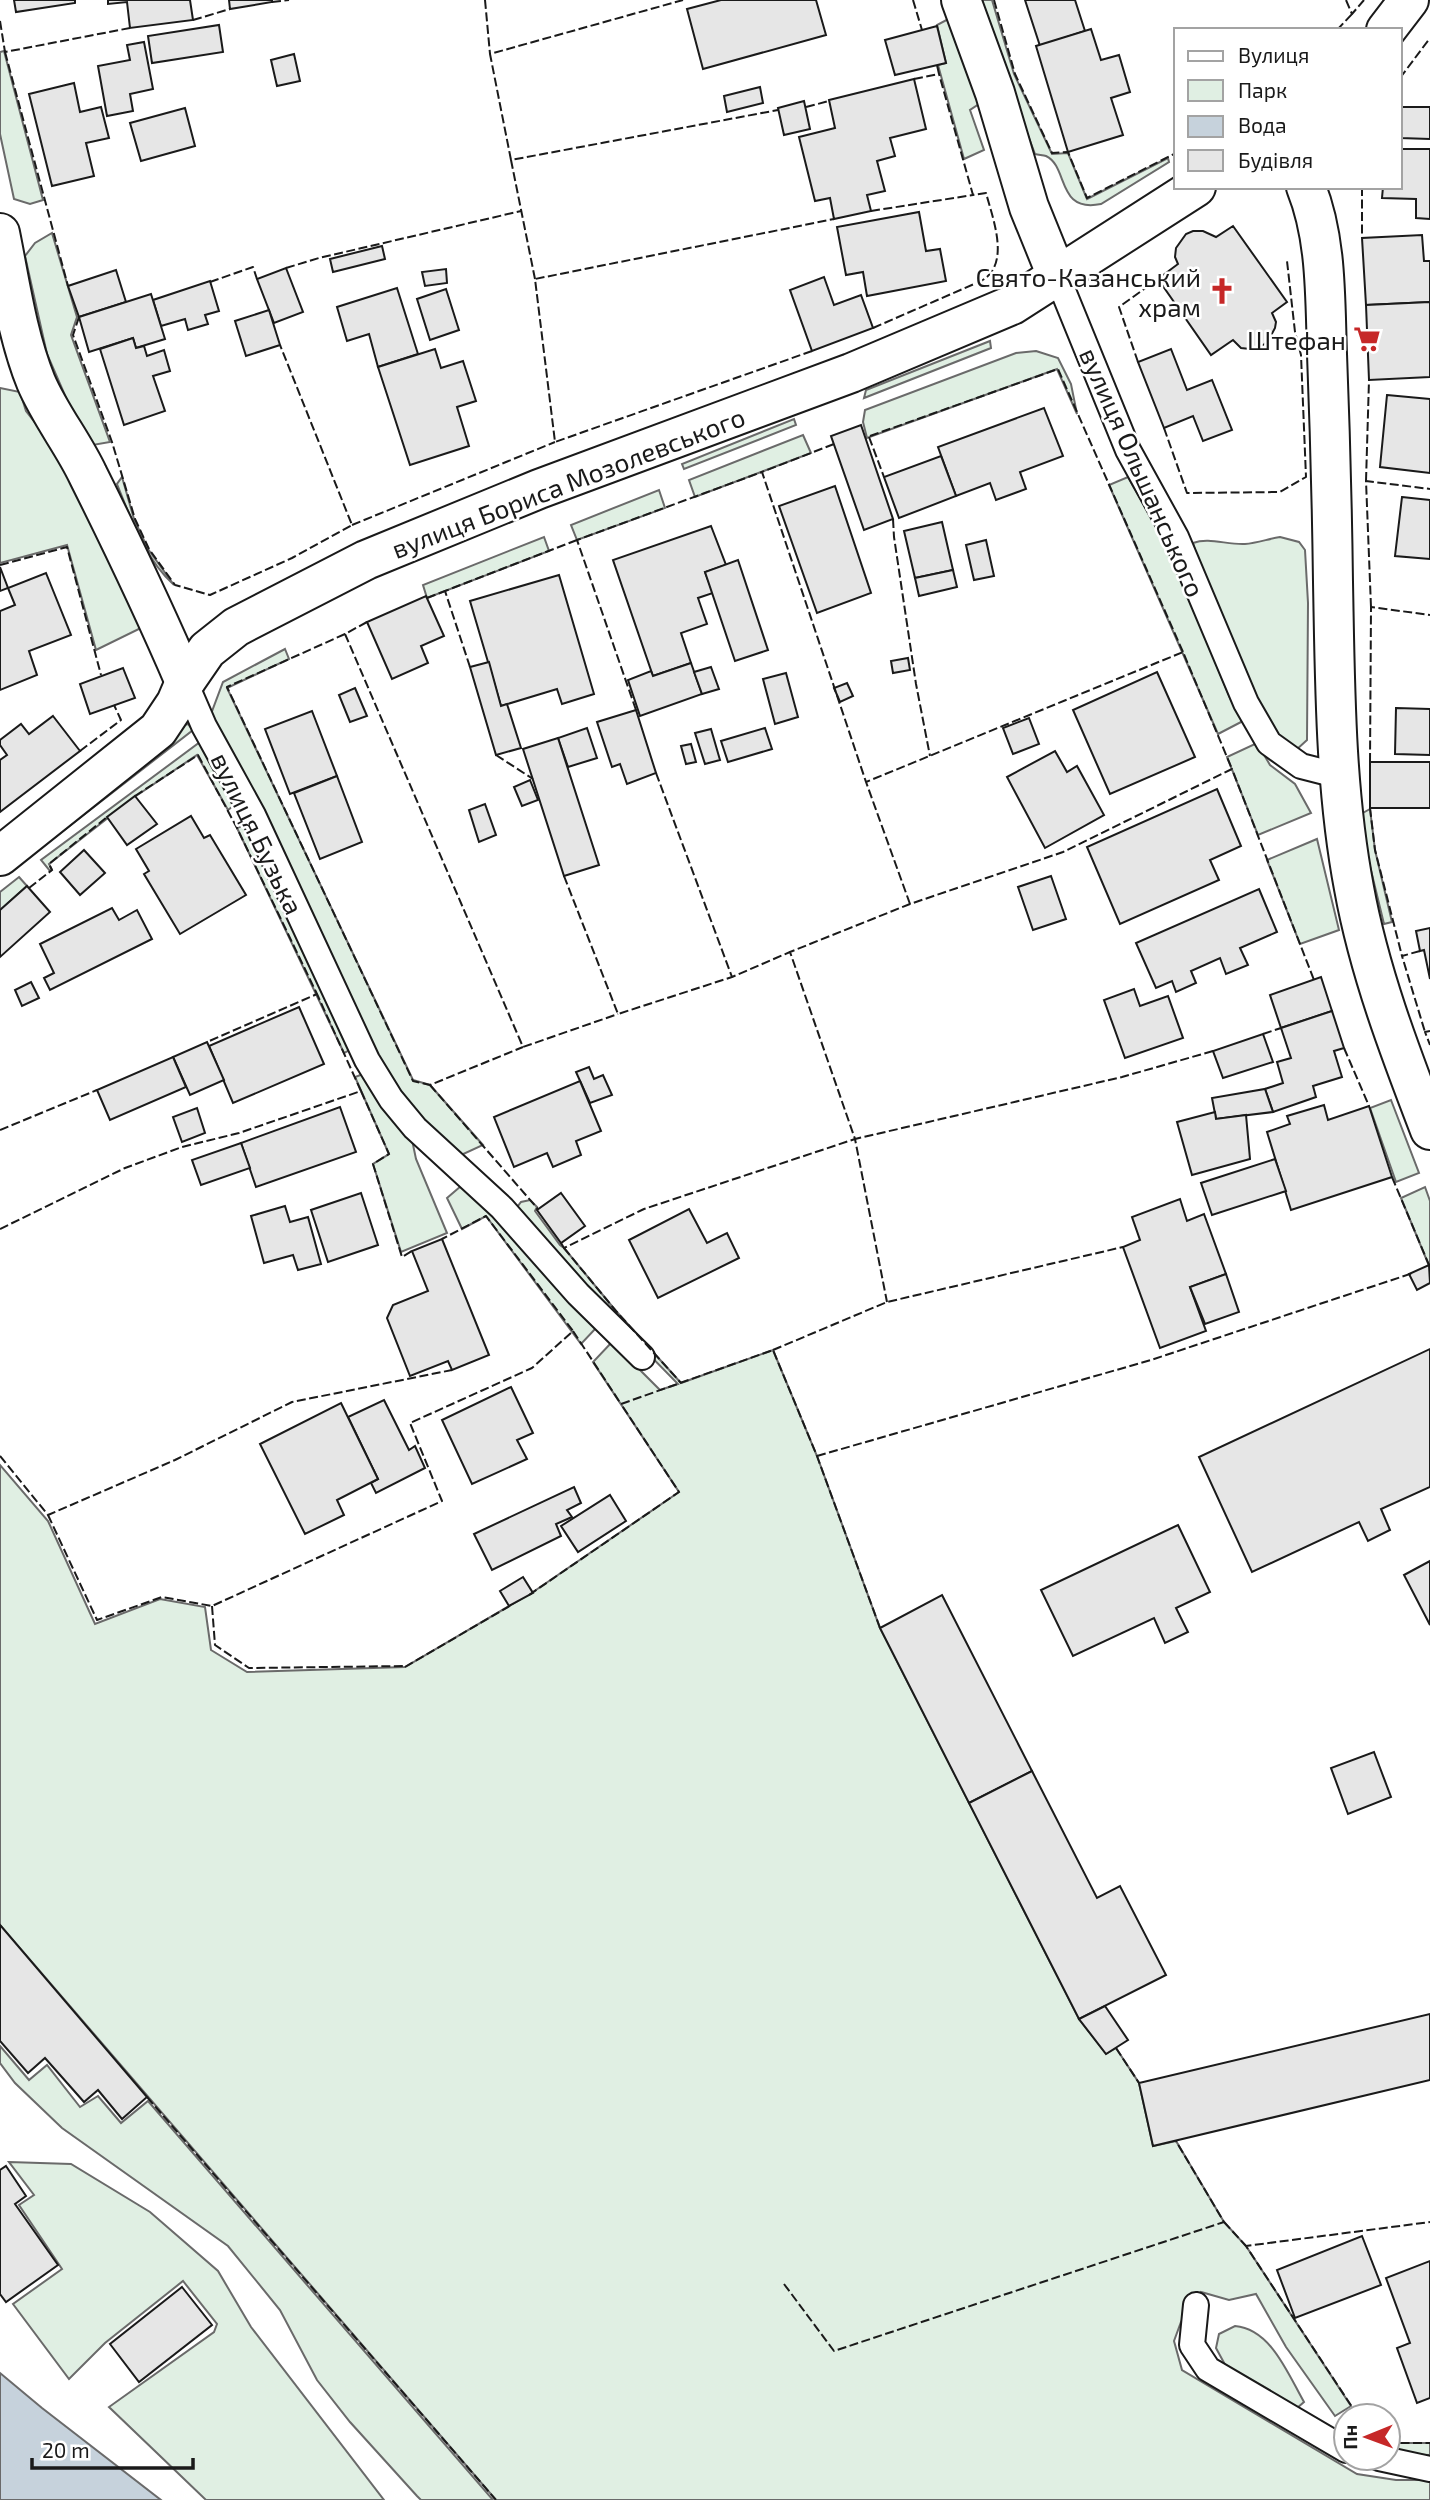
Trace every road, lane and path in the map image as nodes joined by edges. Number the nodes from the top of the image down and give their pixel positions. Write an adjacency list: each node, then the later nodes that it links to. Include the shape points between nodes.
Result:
1 (961, 0): 7 (street, вулиця Ольшанського, via 1029,207)
2 (1409, 0): 3 (street)
3 (1388, 28)
4 (1193, 189): 7 (street, вулиця Бориса Мозолевського)
5 (1307, 189): 9 (street, via 1315,210 1324,272)
6 (0, 233): 8 (street, вулиця Бузька, via 36,382 88,473)
7 (1057, 276): 8 (street, вулиця Бориса Мозолевського, via 1012,305 851,373 539,489 366,560 236,627 207,650); 9 (lane, вулиця Ольшанського, via 1128,450 1176,537 1223,652 1269,743 1301,766)
8 (185, 682): 10 (street, вулиця Бориса Мозолевського, via 158,730); 12 (lane, вулиця Бузька, via 253,815 367,1060 391,1100 502,1208 578,1294)
9 (1340, 776): 11 (street, via 1348,854 1367,942)
10 (0, 856)
11 (1430, 1130)
12 (642, 1357)
13 (1196, 2305): 14 (lane, via 1192,2344 1208,2370)
14 (1332, 2442)
15 (1402, 2463): 16 (lane)
16 (1430, 2469)

